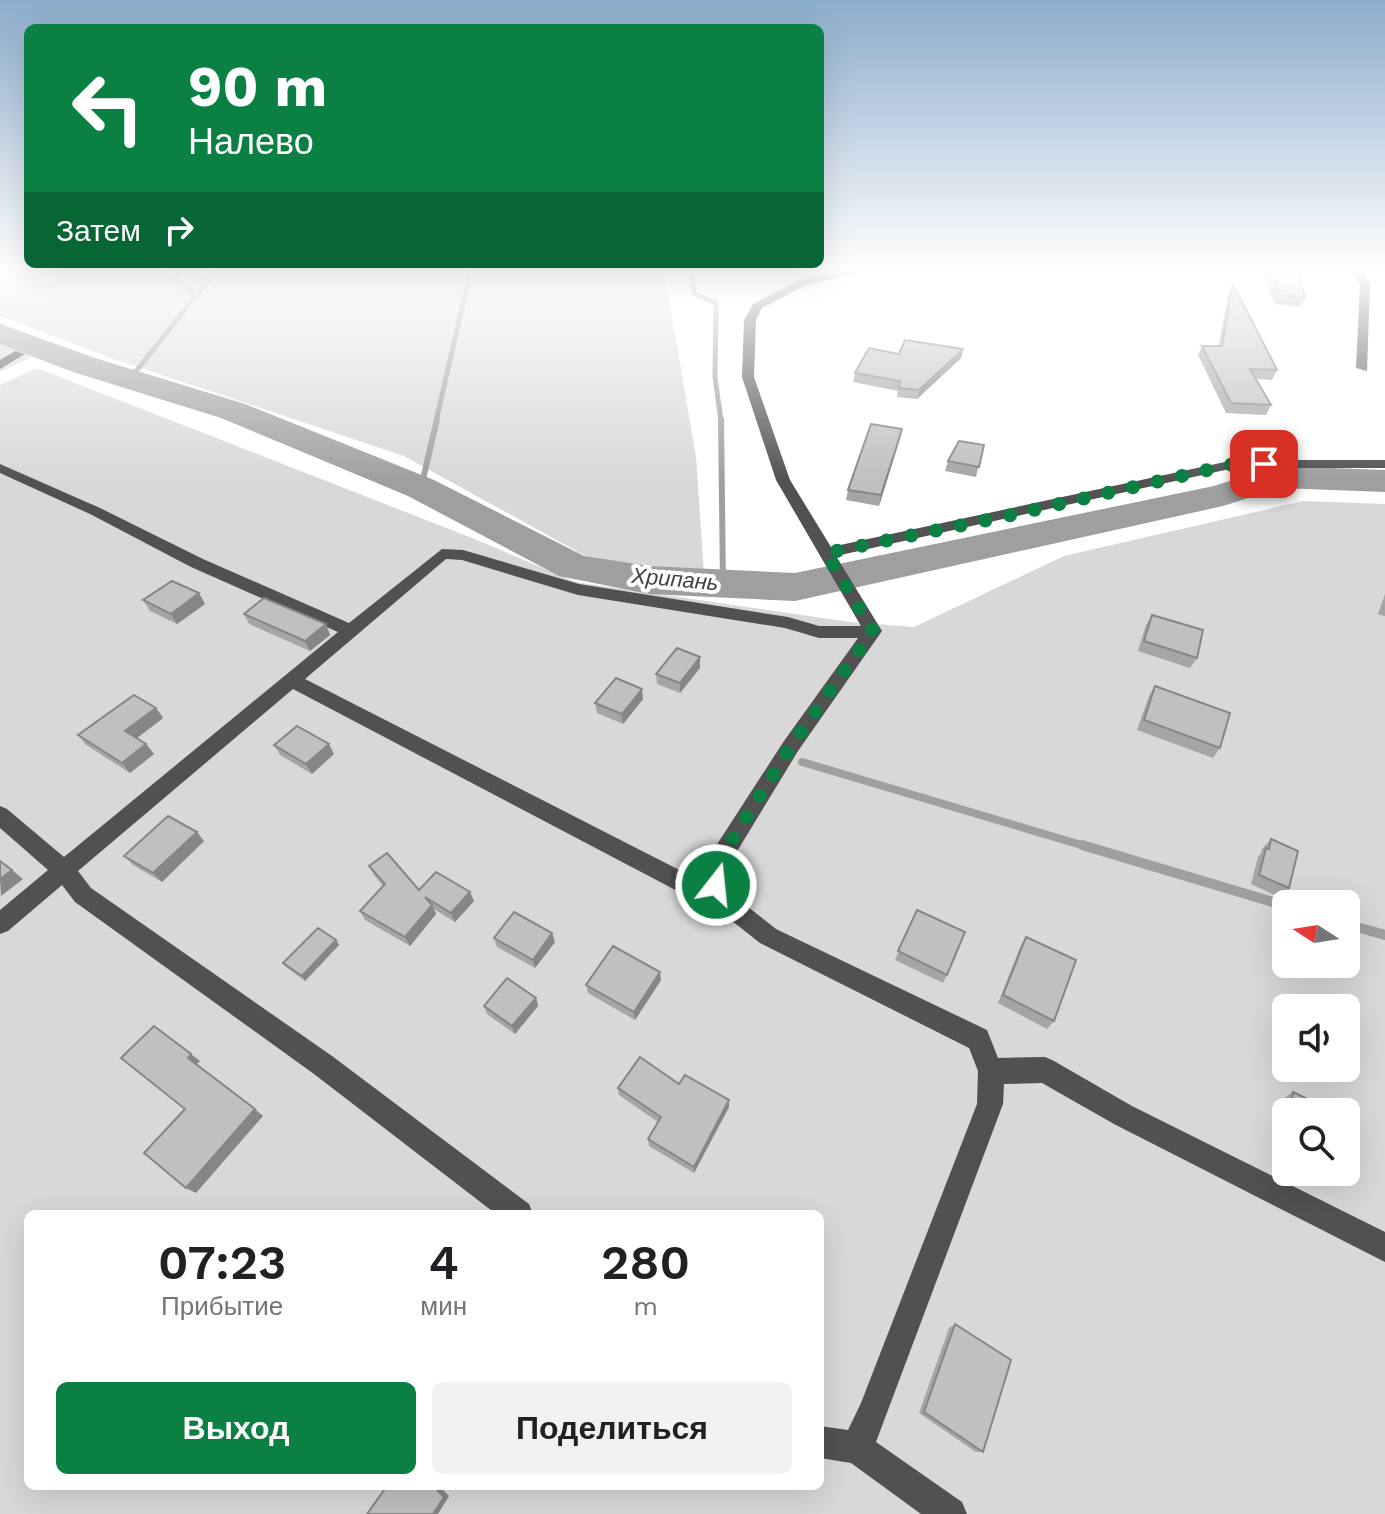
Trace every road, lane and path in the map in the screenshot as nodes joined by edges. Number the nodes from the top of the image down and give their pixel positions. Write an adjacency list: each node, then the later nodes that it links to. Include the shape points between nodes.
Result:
1 (749, 340): 8 (street, via 748,377 783,480)
2 (1363, 340): 5 (street)
3 (0, 347): 4 (street, via 19,354)
4 (0, 365)
5 (1362, 368)
6 (1385, 464): 8 (street, via 1234,464)
7 (0, 468): 9 (street)
8 (831, 561): 10 (street)
9 (352, 631): 10 (street, via 442,554 463,555 578,589 797,628 847,634); 11 (street)
10 (873, 631): 14 (street, via 791,746 722,856)
11 (291, 680): 13 (street); 14 (street, via 691,887)
12 (0, 815): 13 (street)
13 (64, 870): 15 (street); 17 (street, via 83,895 323,1065)
14 (716, 885): 16 (street, via 735,910 768,936 978,1039)
15 (0, 924)
16 (991, 1071): 18 (street, via 1045,1070); 20 (street, via 990,1104)
17 (514, 1210)
18 (1385, 1247)
19 (824, 1443): 20 (street)
20 (857, 1448): 21 (street)
21 (950, 1514)

